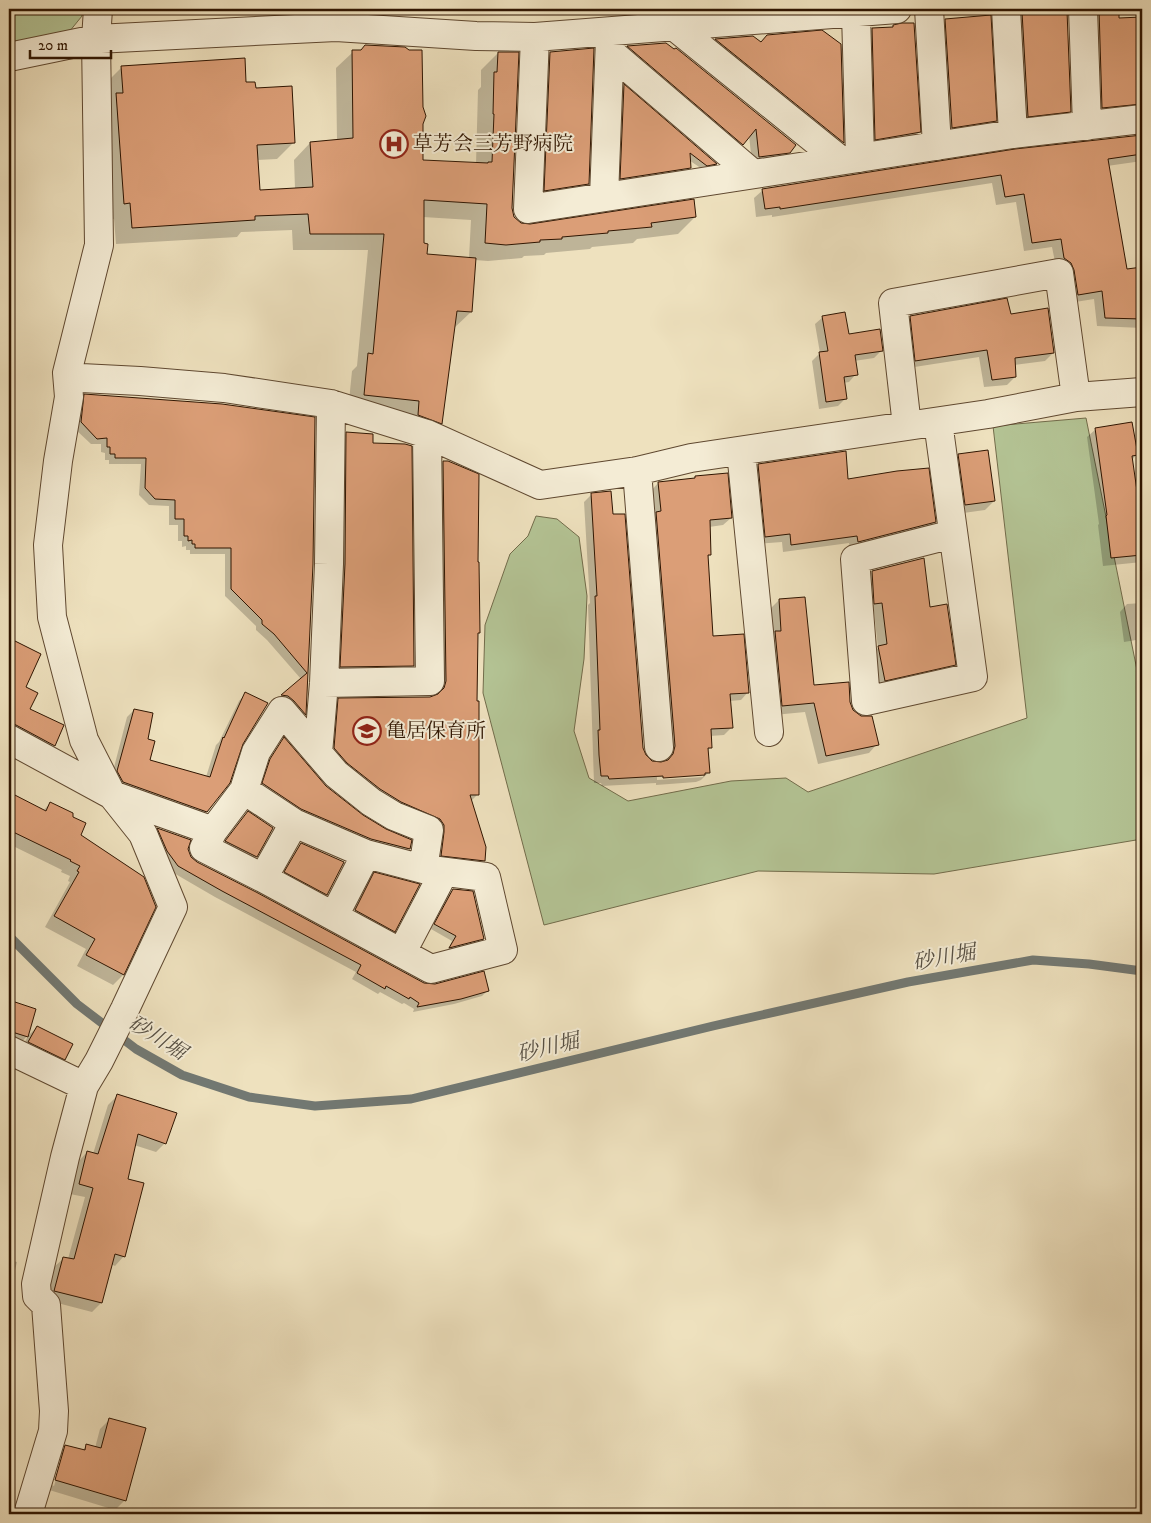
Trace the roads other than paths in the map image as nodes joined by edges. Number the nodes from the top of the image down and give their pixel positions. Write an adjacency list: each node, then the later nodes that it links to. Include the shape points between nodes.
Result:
1 (98, 9): 9 (street)
2 (897, 9): 6 (street)
3 (929, 9): 15 (street)
4 (1006, 9): 14 (street)
5 (1083, 9): 13 (street)
6 (856, 13): 7 (street); 16 (street)
7 (674, 26): 10 (street); 16 (street)
8 (535, 37): 9 (street, via 336,27); 10 (street); 18 (street, via 528,209)
9 (96, 39): 11 (street); 19 (street, via 99,245)
10 (610, 41): 17 (street); 18 (street)
11 (9, 57)
12 (1142, 119): 13 (street)
13 (1087, 126): 14 (street)
14 (1013, 134): 15 (street)
15 (937, 146): 16 (street)
16 (850, 159): 17 (street)
17 (753, 174): 18 (street)
18 (604, 197)
19 (67, 373): 22 (street, via 81,378 224,388); 35 (street, via 69,397 48,544 52,617 84,740)
20 (1142, 392): 21 (street)
21 (1076, 397): 23 (street); 24 (street, via 1059,272 893,303)
22 (331, 404): 25 (street); 29 (street)
23 (938, 422): 24 (street); 28 (street)
24 (907, 426): 26 (street)
25 (427, 434): 27 (street, via 540,485); 29 (street, via 430,681)
26 (741, 451): 27 (street); 30 (street)
27 (636, 470): 32 (street)
28 (953, 534): 28 (street, via 973,677 866,701 854,559)
29 (324, 683): 33 (street)
30 (769, 732)
31 (9, 739): 35 (street)
32 (659, 747)
33 (318, 753): 34 (street, via 282,711 256,752); 39 (street, via 336,774 370,802 429,830)
34 (244, 790): 36 (street); 37 (street)
35 (112, 795): 37 (street); 44 (street, via 143,834 173,907)
36 (294, 822): 38 (street); 40 (street)
37 (213, 832): 40 (street, via 204,848)
38 (366, 854): 39 (street); 41 (street)
39 (434, 870): 42 (street); 42 (street, via 486,877 503,950 432,969)
40 (264, 878): 41 (street)
41 (334, 916): 42 (street)
42 (402, 952)
43 (9, 1050): 44 (street)
44 (84, 1086): 45 (street, via 36,1284 37,1296 46,1306 54,1411 53,1431)
45 (28, 1514)

